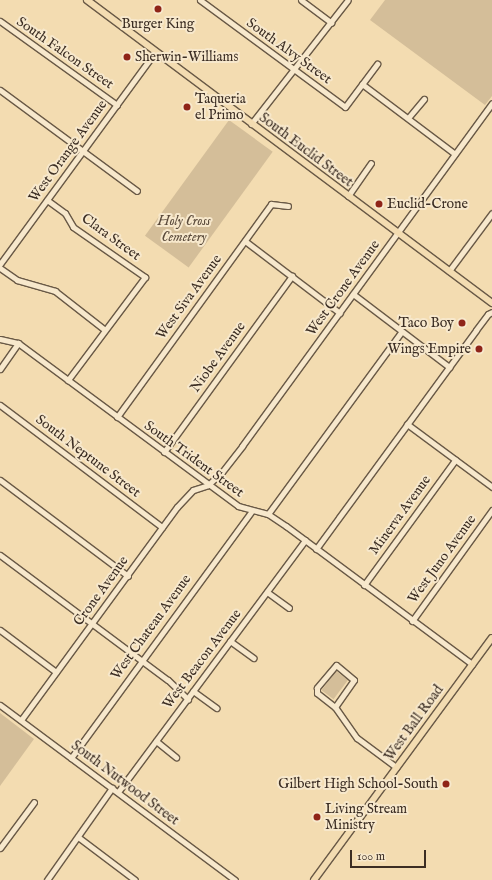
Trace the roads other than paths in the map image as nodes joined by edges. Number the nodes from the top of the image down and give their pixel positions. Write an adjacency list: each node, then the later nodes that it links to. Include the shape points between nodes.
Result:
1 (87, 0): 7 (main road, South Euclid Street)
2 (200, 0): 9 (street, South Alvy Street)
3 (301, 0): 6 (street)
4 (348, 0): 6 (street)
5 (0, 21): 14 (street, South Falcon Street)
6 (331, 23): 9 (street)
7 (155, 52): 14 (street, West Orange Avenue); 16 (main road, South Euclid Street)
8 (377, 64): 10 (street)
9 (294, 69): 10 (street, South Alvy Street, via 345,107); 16 (street)
10 (362, 84): 15 (street)
11 (0, 90): 17 (street)
12 (424, 99): 15 (street)
13 (492, 103): 18 (street, West Crone Avenue)
14 (117, 105): 17 (street, West Orange Avenue)
15 (408, 118): 18 (street)
16 (251, 124): 21 (main road, South Euclid Street)
17 (83, 152): 20 (street); 22 (street, West Orange Avenue)
18 (455, 154): 25 (street, West Crone Avenue)
19 (371, 163): 21 (street)
20 (137, 191)
21 (348, 196): 25 (main road, South Euclid Street)
22 (47, 200): 27 (street, West Orange Avenue); 36 (street, Clara Street, via 65,213 73,227 145,277)
23 (288, 206): 26 (street, West Siva Avenue, via 272,204)
24 (492, 213): 30 (street)
25 (398, 233): 30 (main road, South Euclid Street); 32 (street, West Crone Avenue)
26 (245, 241): 31 (street); 44 (street, West Siva Avenue)
27 (2, 257): 28 (street, West Orange Avenue)
28 (0, 264)
29 (0, 268): 36 (street, via 17,280 54,292)
30 (449, 271): 33 (main road, South Euclid Street)
31 (292, 276): 35 (street); 46 (street, Niobe Avenue)
32 (353, 294): 35 (street, West Crone Avenue); 37 (street)
33 (492, 303)
34 (492, 312): 40 (street)
35 (340, 313): 49 (street, West Crone Avenue, via 226,467)
36 (105, 330): 42 (street)
37 (401, 332): 40 (street); 53 (street)
38 (0, 339): 39 (street, South Trident Street)
39 (18, 343): 41 (street); 42 (street, South Trident Street)
40 (449, 367): 45 (street)
41 (0, 368)
42 (68, 380): 44 (street, South Trident Street)
43 (0, 405): 54 (street, South Neptune Street)
44 (117, 417): 46 (street, South Trident Street)
45 (406, 424): 47 (street); 56 (street)
46 (164, 452): 49 (street, South Trident Street)
47 (455, 460): 50 (street); 59 (street, Minerva Avenue)
48 (0, 480): 58 (street)
49 (208, 484): 52 (street, South Trident Street, via 238,506); 54 (street, Crone Avenue, via 193,490)
50 (492, 487)
51 (492, 510): 62 (street, West Juno Avenue)
52 (251, 512): 53 (street, South Trident Street); 68 (street, West Chateau Avenue)
53 (268, 514): 55 (street, South Trident Street)
54 (162, 527): 58 (street, Crone Avenue)
55 (305, 540): 56 (street, South Trident Street); 60 (street, West Beacon Avenue)
56 (316, 549): 59 (street, South Trident Street)
57 (0, 555): 63 (street)
58 (128, 576): 63 (street, Crone Avenue)
59 (364, 584): 62 (street, South Trident Street)
60 (267, 592): 61 (street); 66 (street, West Beacon Avenue)
61 (289, 608)
62 (412, 621): 69 (street, South Trident Street)
63 (93, 624): 68 (street); 70 (street, Crone Avenue)
64 (0, 630): 70 (street)
65 (492, 638): 69 (main road, West Ball Road)
66 (230, 641): 67 (street); 71 (street, West Beacon Avenue)
67 (253, 658)
68 (142, 660): 72 (street); 78 (street, West Chateau Avenue)
69 (472, 664): 80 (main road, West Ball Road)
70 (56, 672): 76 (street, Crone Avenue)
71 (193, 691): 72 (street, West Beacon Avenue); 75 (street)
72 (188, 699): 77 (street, West Beacon Avenue)
73 (0, 705): 76 (street, South Nutwood Street)
74 (335, 707): 74 (street, via 354,680 336,665 316,691); 80 (street, via 357,738)
75 (216, 708)
76 (20, 720): 78 (street, South Nutwood Street)
77 (156, 741): 79 (street); 82 (street, West Beacon Avenue)
78 (71, 758): 81 (street, South Nutwood Street)
79 (176, 758)
80 (396, 768): 89 (main road, West Ball Road)
81 (112, 788): 82 (street, South Nutwood Street); 84 (street)
82 (118, 792): 88 (street, South Nutwood Street)
83 (34, 802): 85 (street)
84 (78, 837): 86 (street); 87 (street)
85 (0, 848)
86 (47, 880)
87 (135, 880)
88 (235, 880)
89 (314, 880)

